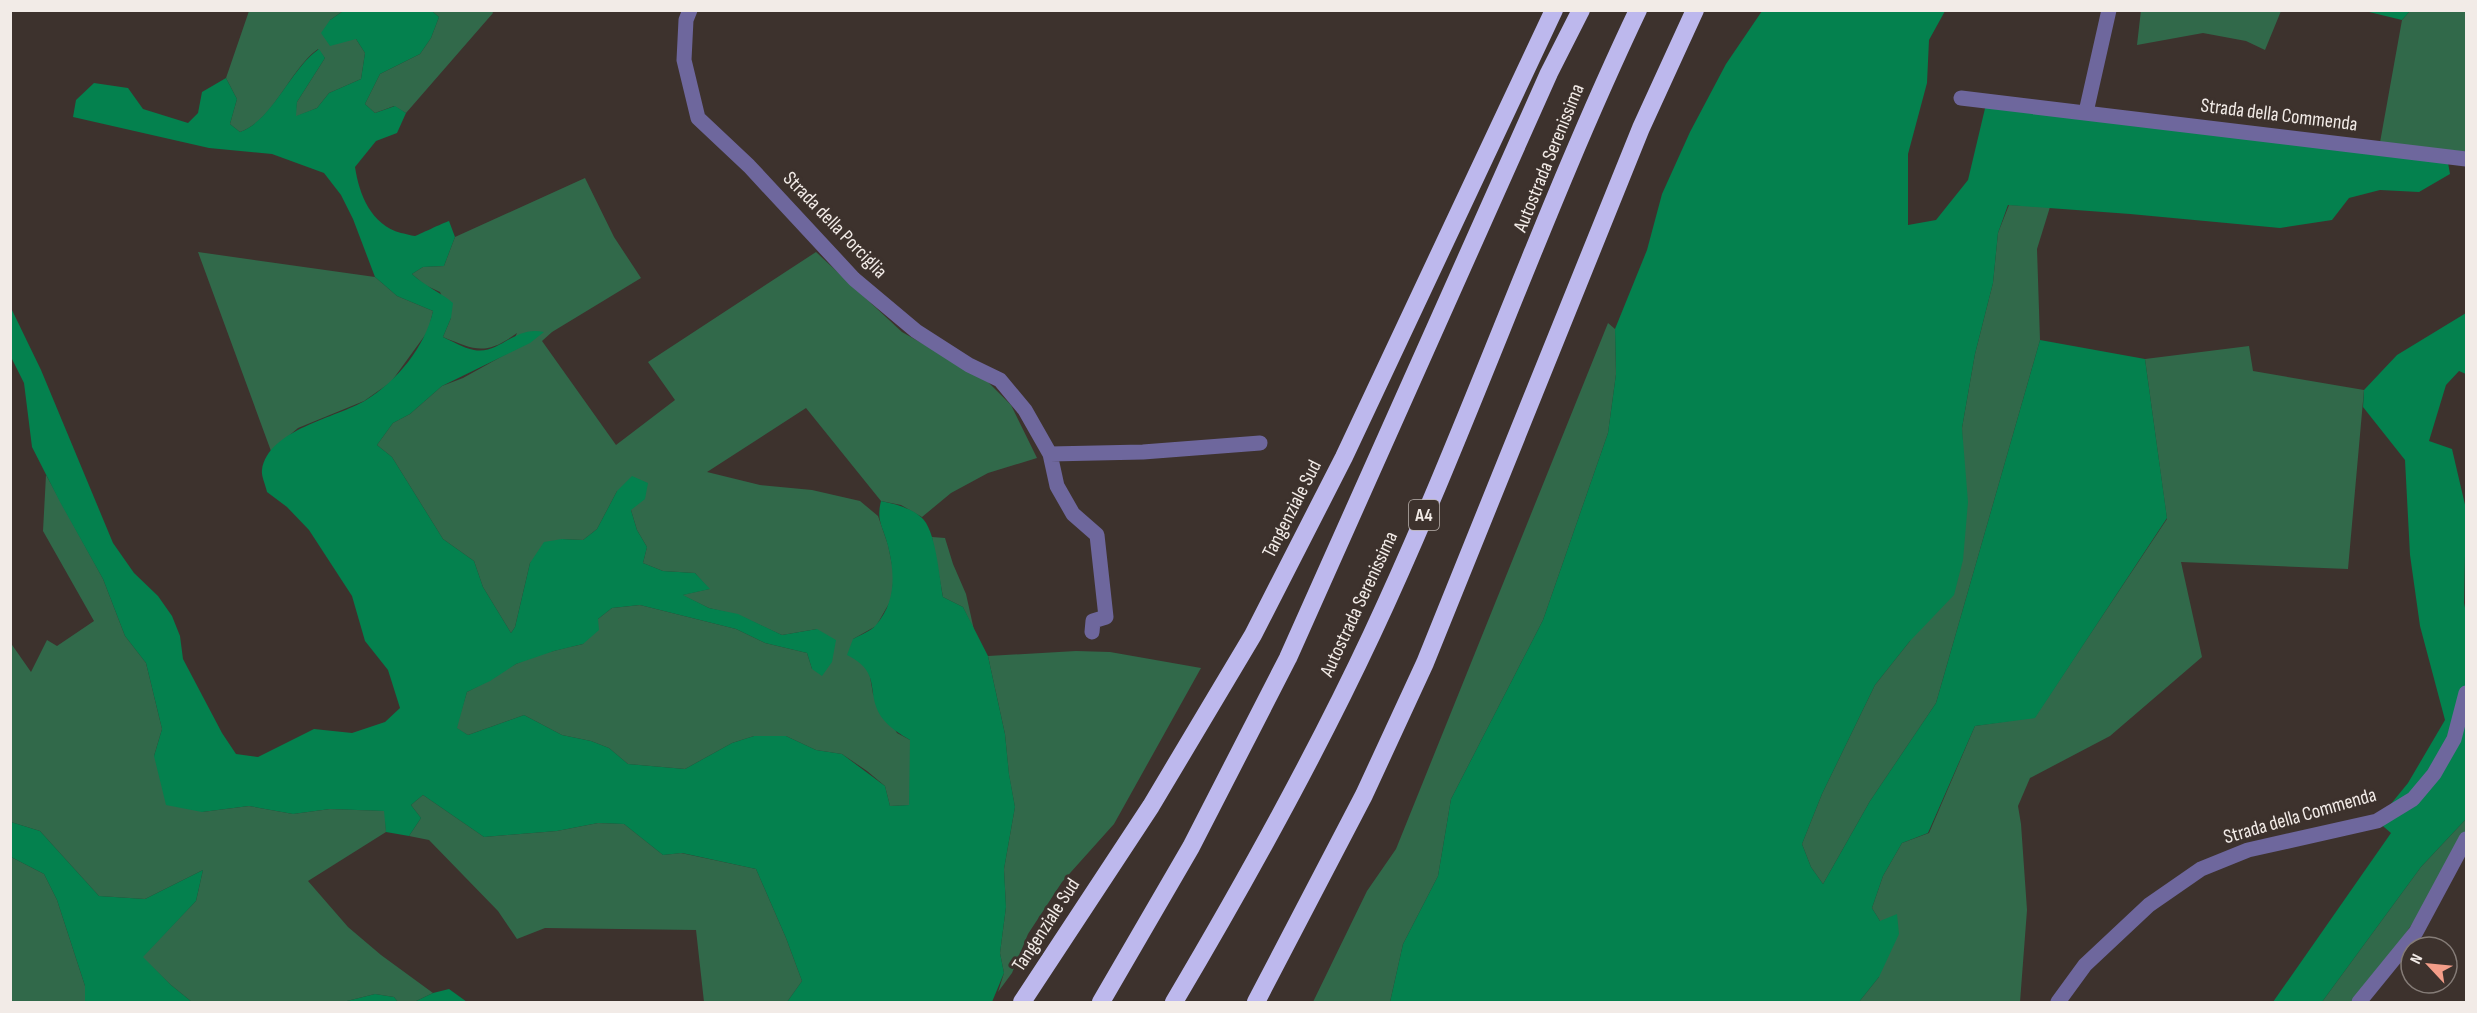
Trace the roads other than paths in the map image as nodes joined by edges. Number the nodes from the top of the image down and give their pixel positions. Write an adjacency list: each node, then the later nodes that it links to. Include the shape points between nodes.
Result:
1 (690, 10): 11 (street, Strada della Porciglia, via 684,60 698,118 749,166 854,279 916,331 999,380 1025,410)
2 (1554, 10): 15 (highway, Tangenziale Sud, via 1344,457 1253,635 1151,806)
3 (1581, 10): 16 (highway, via 1549,73 1288,658 1191,847)
4 (1638, 10): 17 (highway, Autostrada Serenissima / A4, via 1598,94 1482,381 1372,633 1311,759)
5 (1695, 10): 18 (highway, via 1641,128 1425,663 1364,795)
6 (2109, 10): 8 (street)
7 (1961, 98): 8 (street, Strada della Commenda)
8 (2086, 112): 9 (street, Strada della Commenda)
9 (2466, 159)
10 (1260, 443): 11 (street)
11 (1050, 454): 12 (street, Strada della Porciglia, via 1057,486 1073,514 1097,536 1106,617 1093,621)
12 (1092, 632)
13 (2466, 693): 19 (street, Strada della Commenda, via 2454,739 2414,799 2377,821 2248,850 2201,869 2148,905 2085,965)
14 (2466, 839): 20 (street, via 2416,932)
15 (1022, 1002)
16 (1101, 1002)
17 (1174, 1002)
18 (1256, 1002)
19 (2058, 1002)
20 (2359, 1002)

